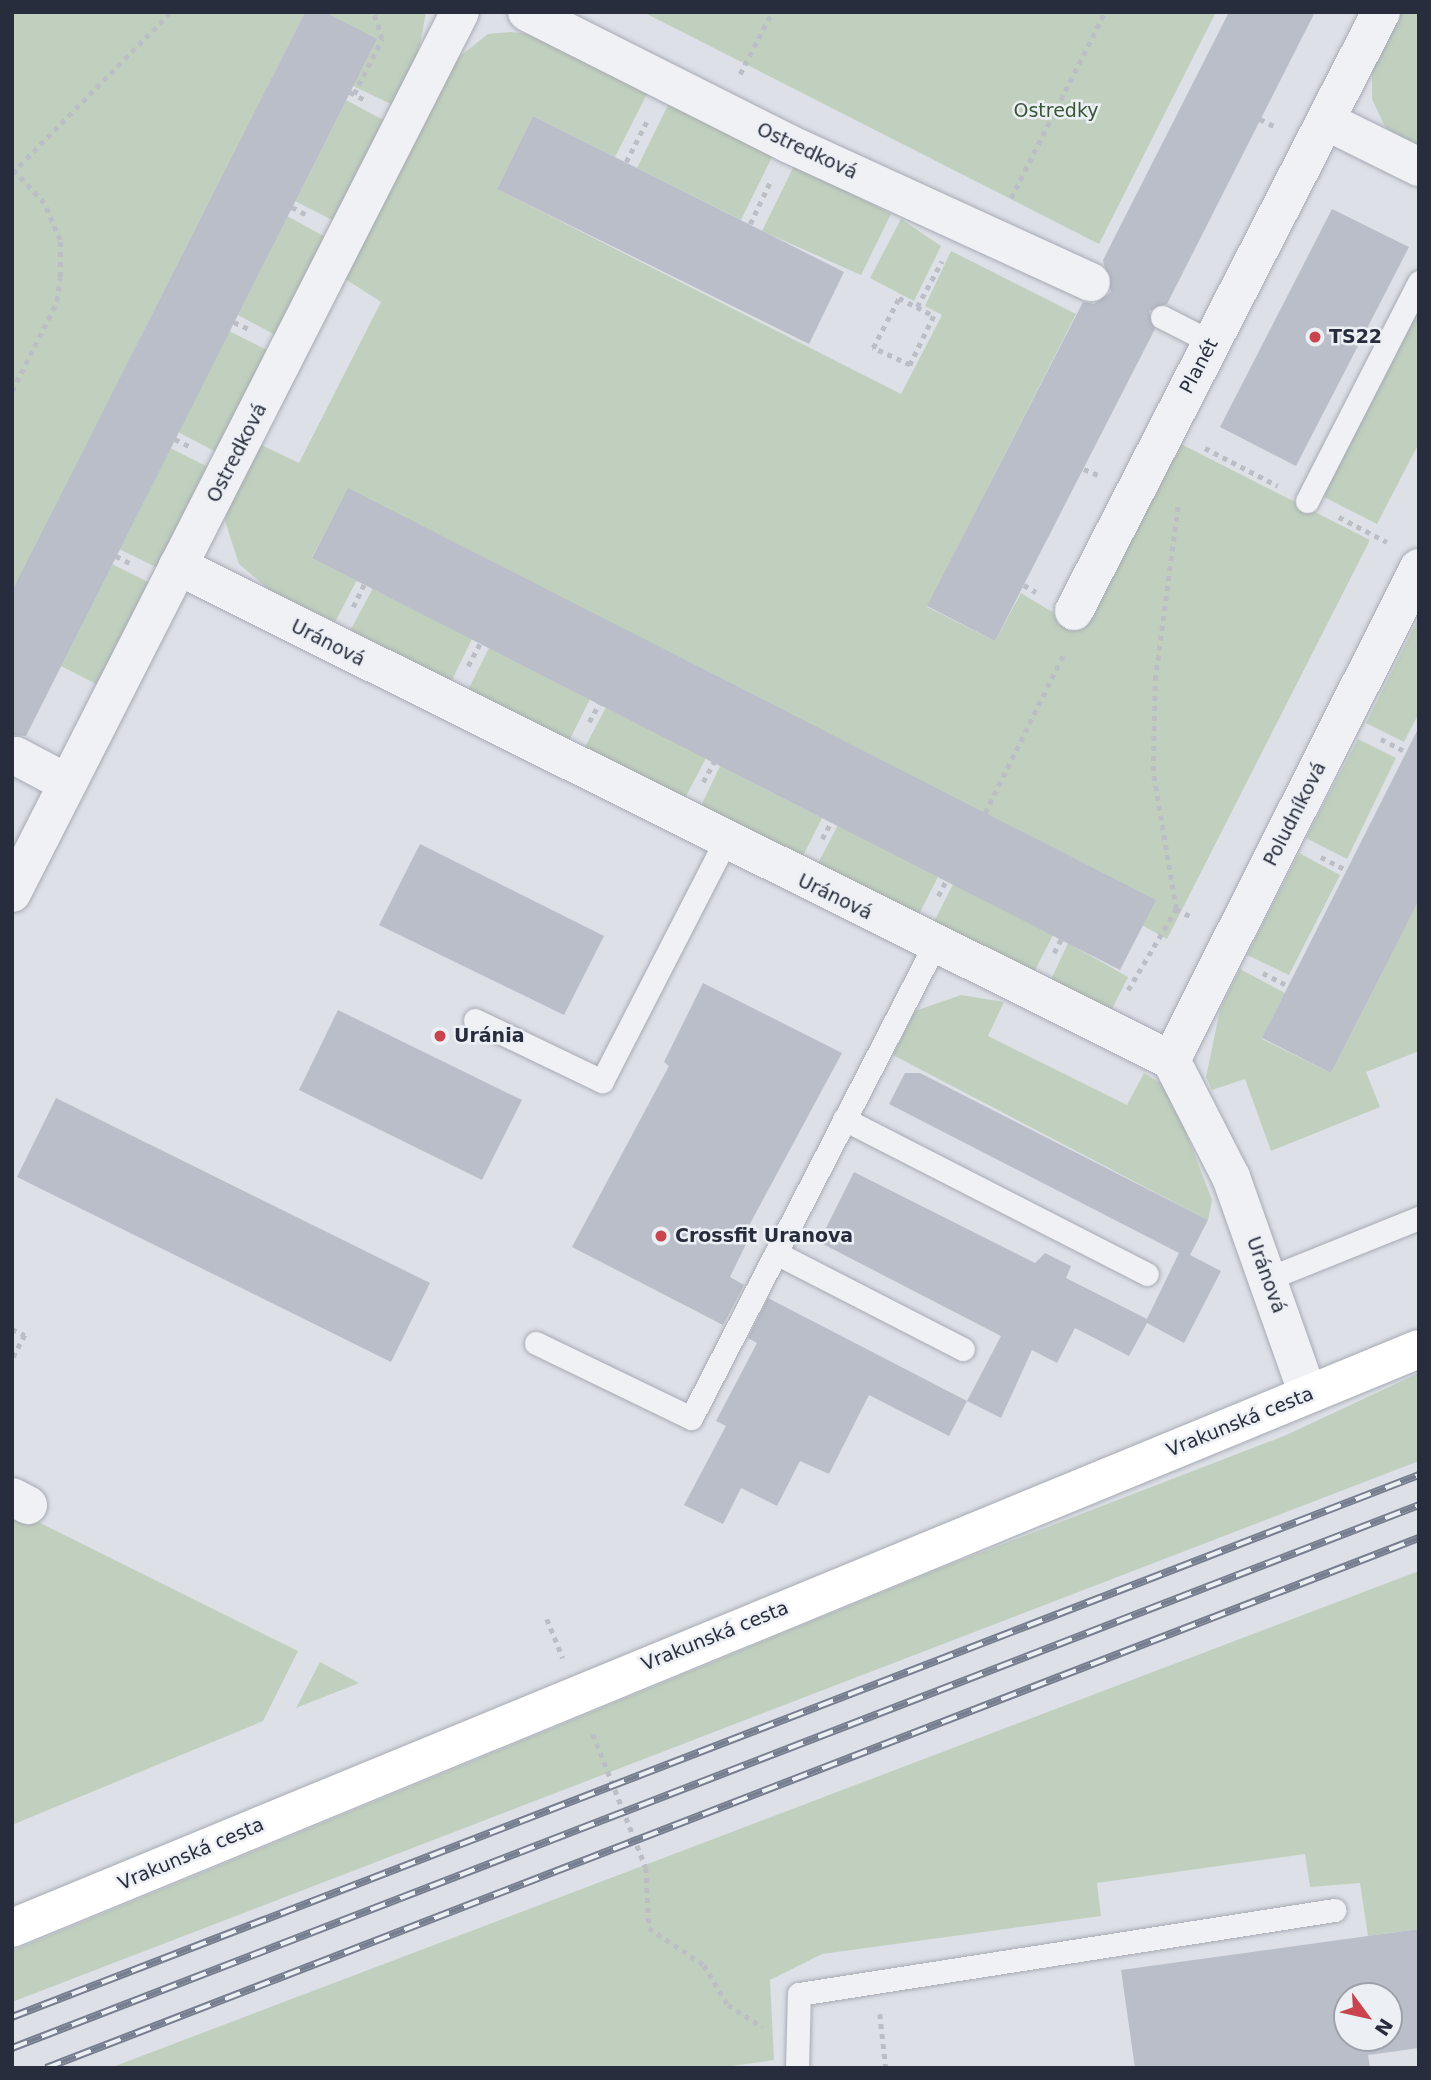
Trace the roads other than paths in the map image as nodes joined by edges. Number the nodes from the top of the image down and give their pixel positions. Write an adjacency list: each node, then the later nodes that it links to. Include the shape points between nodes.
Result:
1 (460, 12): 11 (street, Ostredková)
2 (527, 12): 6 (street, Ostredková, via 724,111)
3 (1381, 12): 4 (street, Planét)
4 (1328, 122): 5 (street); 9 (street, Planét)
5 (1419, 167)
6 (1091, 282)
7 (1419, 282): 10 (lane)
8 (1162, 317): 9 (lane)
9 (1211, 342): 13 (street, Planét)
10 (1307, 500)
11 (178, 566): 15 (street, Ostredková); 16 (street, Uránová)
12 (1419, 568): 20 (street, Poludníková)
13 (1070, 629)
14 (16, 756): 15 (street)
15 (67, 783): 17 (street, Ostredková)
16 (725, 842): 18 (street, Uránová); 19 (lane, via 602,1081)
17 (12, 893)
18 (934, 946): 20 (street, Uránová); 21 (lane)
19 (475, 1020)
20 (1171, 1060): 25 (street, Uránová, via 1231,1177)
21 (844, 1119): 23 (lane); 24 (lane)
22 (1419, 1218): 25 (lane)
23 (776, 1253): 26 (lane, via 691,1418); 27 (lane)
24 (1147, 1274)
25 (1267, 1279): 29 (street, Uránová)
26 (536, 1343)
27 (963, 1349)
28 (1419, 1349): 29 (main road, Vrakunská cesta)
29 (1308, 1394): 31 (main road, Vrakunská cesta)
30 (1334, 1910): 32 (lane, via 799,1994)
31 (12, 1928)
32 (797, 2068)

